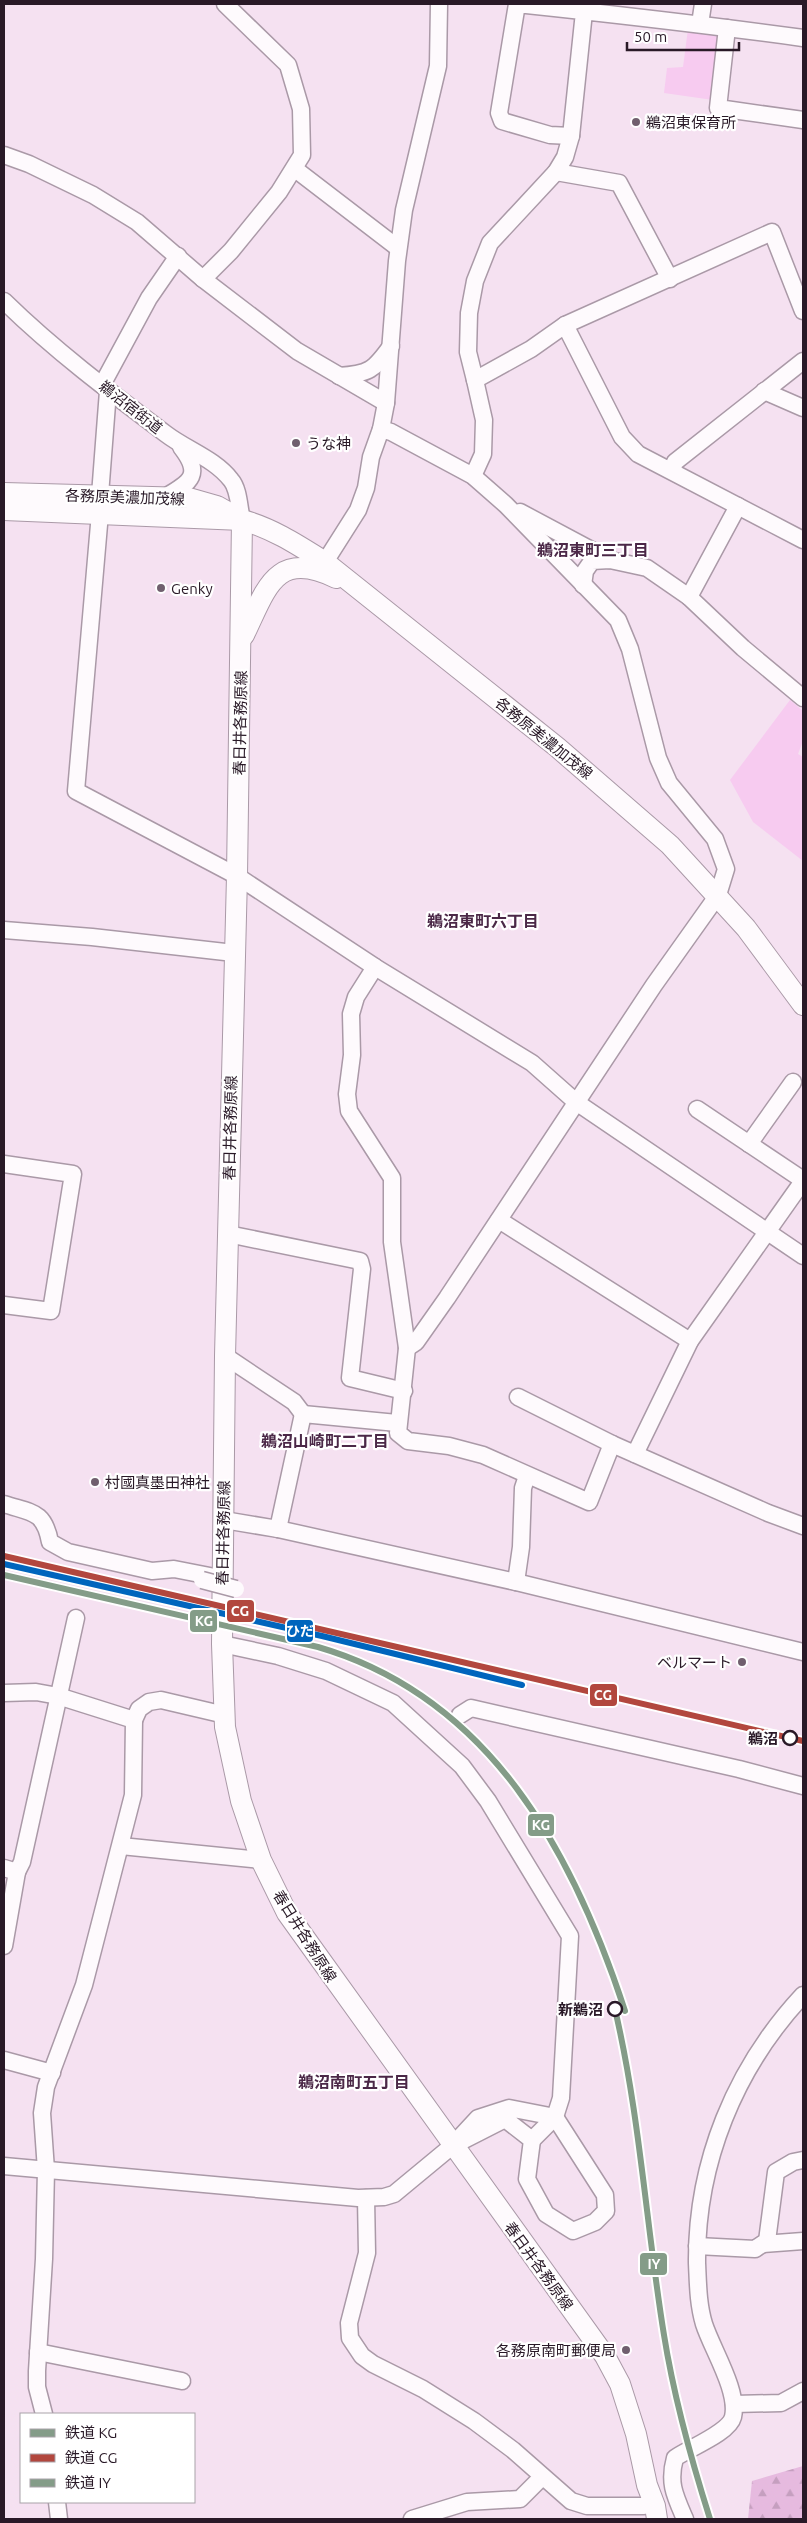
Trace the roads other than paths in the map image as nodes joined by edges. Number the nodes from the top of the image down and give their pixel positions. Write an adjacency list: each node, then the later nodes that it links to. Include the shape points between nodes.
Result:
1 (225, 4): 12 (street, via 288,65 301,109 302,155)
2 (438, 4): 14 (street, via 438,66)
3 (703, 4): 6 (street)
4 (548, 6): 5 (street); 10 (street, via 516,4 499,112 502,121 550,135)
5 (584, 12): 6 (street); 10 (street)
6 (700, 24): 7 (street)
7 (728, 28): 8 (street); 9 (street, via 718,108)
8 (803, 38)
9 (803, 120)
10 (571, 136): 13 (street, via 565,158)
11 (4, 155): 15 (street, via 93,196 137,222)
12 (295, 170): 14 (street); 17 (street, via 231,251)
13 (556, 172): 16 (street, via 619,183); 24 (street, via 490,243 478,273 469,313 468,352)
14 (398, 248): 21 (street)
15 (178, 256): 17 (street); 25 (street, via 149,298)
16 (670, 279): 19 (street, via 772,232); 20 (street)
17 (203, 280): 23 (street, via 297,351)
18 (4, 301): 25 (street, 鵜沼宿街道, via 41,337)
19 (803, 311)
20 (565, 325): 24 (street, via 531,349); 31 (street, via 622,437 638,454)
21 (391, 346): 23 (street, via 377,366 359,375); 27 (street)
22 (803, 361): 26 (street)
23 (339, 376): 27 (street)
24 (475, 380): 32 (street, via 484,420 483,454)
25 (105, 388): 30 (street, 鵜沼宿街道); 35 (street)
26 (764, 391): 28 (street); 31 (street, via 675,462)
27 (386, 403): 29 (street)
28 (803, 408)
29 (381, 429): 32 (street); 44 (street, via 358,510)
30 (178, 443): 34 (street, via 192,461 193,468 184,486); 39 (street, 鵜沼宿街道, via 222,469 233,481)
31 (672, 471): 37 (street)
32 (473, 476): 36 (street)
33 (4, 493): 35 (main road, 各務原美濃加茂線)
34 (165, 497): 35 (main road, 各務原美濃加茂線); 39 (main road, 各務原美濃加茂線, via 189,498 217,506)
35 (100, 504): 38 (main road, 各務原美濃加茂線); 39 (main road, 各務原美濃加茂線); 50 (street, via 76,790)
36 (506, 505): 40 (street); 42 (street)
37 (738, 506): 41 (street); 47 (street)
38 (4, 510)
39 (242, 520): 44 (main road, 各務原美濃加茂線, via 280,534); 48 (main road, 春日井各務原線)
40 (557, 532): 42 (street); 43 (street)
41 (803, 540)
42 (549, 550): 45 (street)
43 (610, 560): 45 (street, via 592,561 585,571); 47 (street, via 647,568)
44 (325, 562): 46 (main road, 各務原美濃加茂線)
45 (583, 585): 51 (street, via 618,620 630,648 658,758 669,782 715,839 726,869)
46 (360, 590): 48 (main road, via 321,570 283,571 263,594); 51 (main road, 各務原美濃加茂線, via 557,747 670,845)
47 (689, 597): 49 (street)
48 (241, 642): 50 (main road, 春日井各務原線)
49 (803, 698)
50 (237, 876): 53 (main road, 春日井各務原線); 54 (street)
51 (718, 895): 55 (main road, 各務原美濃加茂線); 57 (street)
52 (4, 930): 53 (street)
53 (234, 954): 64 (main road, 春日井各務原線)
54 (375, 967): 57 (street, via 532,1063); 68 (street, via 356,997 351,1014 348,1111 392,1178 392,1242)
55 (803, 1005)
56 (793, 1082): 59 (street)
57 (576, 1102): 62 (street); 63 (street)
58 (697, 1109): 59 (street)
59 (749, 1144): 61 (street)
60 (4, 1164): 66 (street, via 73,1174 51,1311)
61 (803, 1181): 63 (street)
62 (499, 1220): 67 (street); 68 (street, via 416,1342)
63 (768, 1232): 65 (street); 67 (street)
64 (228, 1234): 69 (main road, 春日井各務原線); 70 (street, via 360,1261 362,1269 350,1378)
65 (803, 1256)
66 (4, 1304)
67 (690, 1341): 75 (street)
68 (407, 1348): 70 (street)
69 (225, 1356): 72 (street, via 294,1402); 78 (main road, 春日井各務原線)
70 (404, 1391): 73 (street)
71 (518, 1397): 74 (street)
72 (303, 1414): 73 (street); 80 (street)
73 (397, 1423): 76 (street, via 398,1432 408,1441 449,1446 483,1455)
74 (612, 1444): 75 (street); 76 (street, via 589,1502)
75 (635, 1454): 79 (street)
76 (526, 1476): 82 (street)
77 (4, 1504): 83 (street, via 38,1516 47,1524 50,1542 68,1552 152,1572 174,1569)
78 (224, 1520): 80 (street); 83 (main road, 春日井各務原線)
79 (803, 1526)
80 (278, 1529): 82 (street)
81 (202, 1580): 83 (street, bridge)
82 (516, 1582): 86 (street)
83 (229, 1584): 85 (main road, 春日井各務原線)
84 (76, 1618): 88 (street)
85 (222, 1644): 89 (main road, 春日井各務原線); 100 (street, via 326,1671 393,1703 462,1766 488,1801 570,1936 561,2098)
86 (803, 1652)
87 (4, 1693): 88 (street, via 36,1692)
88 (58, 1696): 91 (street); 95 (street, via 22,1862)
89 (225, 1715): 91 (street, via 155,1700 139,1709); 94 (main road, 春日井各務原線, via 241,1801)
90 (460, 1715): 92 (street, via 472,1708)
91 (134, 1720): 93 (street, via 133,1795)
92 (803, 1786)
93 (121, 1846): 94 (street); 99 (street, via 84,1985)
94 (260, 1860): 102 (main road, 春日井各務原線, via 287,1913)
95 (11, 1870): 96 (street)
96 (4, 1946)
97 (803, 1995): 109 (street, via 772,2031 723,2118 707,2172)
98 (4, 2060): 99 (street)
99 (52, 2073): 105 (street, via 42,2113)
100 (555, 2117): 101 (street); 101 (street, via 605,2196 606,2211 595,2222 573,2231 546,2214 527,2178); 102 (street, via 508,2108 478,2118)
101 (532, 2140): 102 (street, via 505,2119)
102 (452, 2146): 106 (street, via 394,2194 384,2198); 117 (main road, 春日井各務原線, via 605,2356 620,2384 636,2434 647,2485)
103 (803, 2160): 108 (street, via 776,2172 767,2242)
104 (4, 2166): 105 (street)
105 (46, 2170): 106 (street); 110 (street)
106 (366, 2198): 115 (street, via 367,2254 349,2323 353,2344 373,2364 420,2387 474,2421)
107 (803, 2241): 108 (street)
108 (763, 2244): 109 (street, via 755,2249)
109 (697, 2246): 113 (street, via 698,2290 704,2323)
110 (38, 2352): 111 (street); 114 (street, via 37,2387)
111 (182, 2381)
112 (803, 2392): 113 (street, via 781,2403)
113 (734, 2404): 120 (street, via 733,2419 722,2430 675,2458 670,2473)
114 (44, 2413)
115 (542, 2477): 117 (street, via 579,2505); 119 (street, via 520,2499 467,2502)
116 (57, 2503): 118 (street)
117 (648, 2515)
118 (59, 2519)
119 (412, 2519)
120 (685, 2519)

